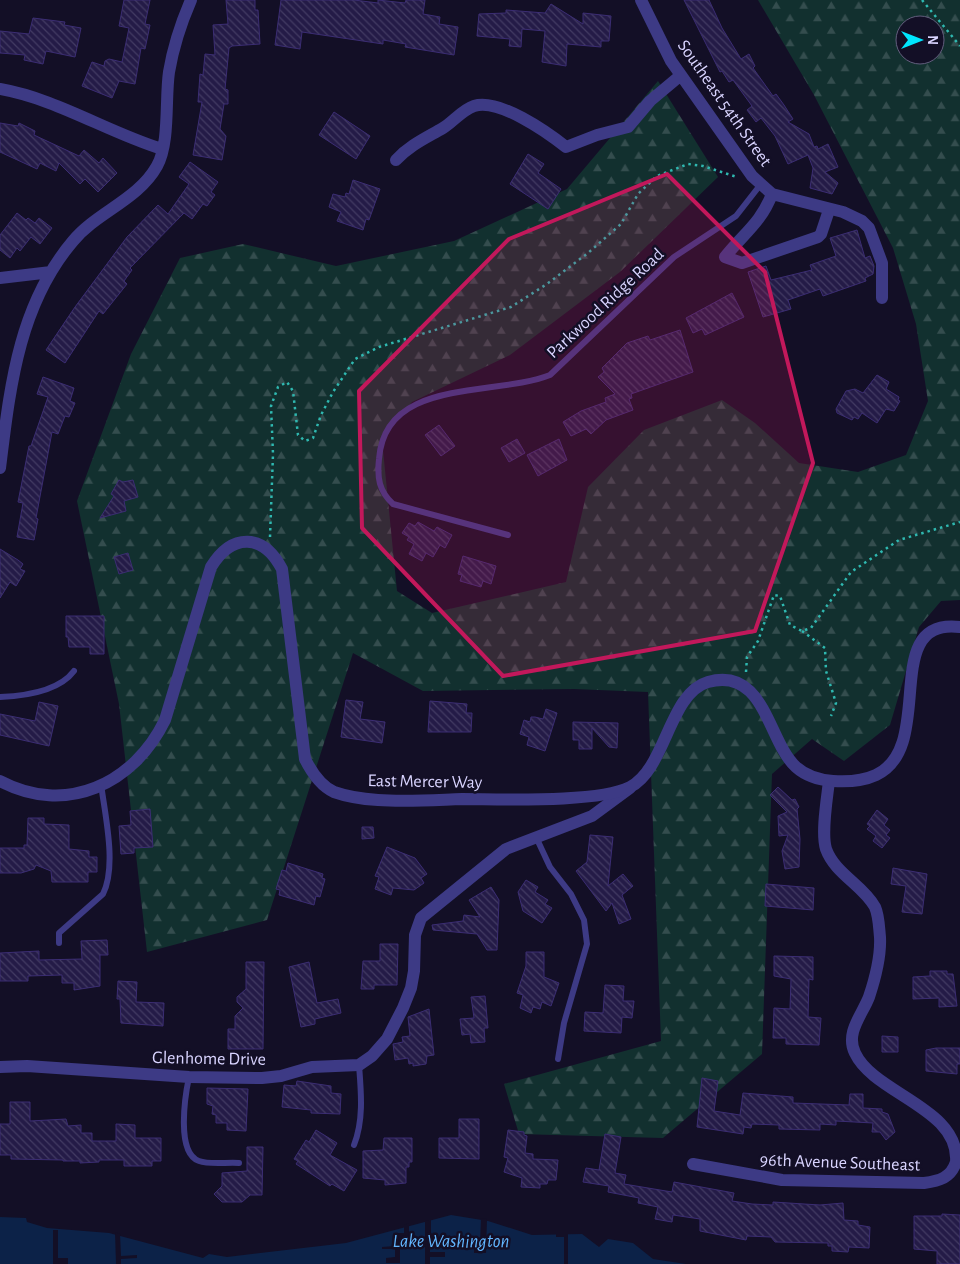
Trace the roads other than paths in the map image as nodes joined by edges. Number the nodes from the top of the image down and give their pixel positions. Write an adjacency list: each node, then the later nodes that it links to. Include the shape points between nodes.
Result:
1 (191, 0): 5 (street, via 169,73)
2 (641, 0): 3 (street, Southeast 54th Street)
3 (681, 75): 6 (street, via 650,101 628,127 566,147 530,123 495,106 485,105 467,110 406,149); 7 (street, Southeast 54th Street)
4 (0, 89): 5 (street, via 40,99 130,139)
5 (162, 149): 10 (street, via 157,165 145,182 88,226)
6 (396, 160)
7 (757, 180): 8 (street, Southeast 54th Street); 15 (lane, Parkwood Ridge Road, via 736,216 674,257 550,375 431,398 414,404 391,423 380,449 379,485 383,495 393,504)
8 (772, 194): 9 (street, Southeast 54th Street); 9 (street, via 766,211 726,257 729,260 742,264 818,237)
9 (829, 210): 12 (street, Southeast 54th Street, via 853,216 869,228 882,263)
10 (51, 272): 11 (street); 13 (street, via 33,306)
11 (0, 278)
12 (882, 298)
13 (6, 378): 14 (street)
14 (0, 468)
15 (508, 535)
16 (960, 627): 20 (street, via 928,632 920,642 911,671 904,744 889,767 863,779)
17 (74, 671): 18 (lane, via 67,680 45,689)
18 (0, 697)
19 (0, 780): 21 (street, via 33,795 50,796 68,796)
20 (828, 781): 22 (street, via 797,768 762,706 745,688 722,680 708,682 686,696 651,764); 31 (street, 96th Avenue Southeast, via 826,848 840,871 874,907 880,939 869,998 853,1031 851,1043 855,1055 866,1067 955,1131 958,1156 954,1169 946,1178 924,1183 782,1180)
21 (101, 784): 22 (street, East Mercer Way, via 130,768 156,738 165,720 211,567 228,546 252,541 268,550 282,569 305,759 331,791 378,800 521,799 608,794); 24 (lane, via 107,828 109,875 106,887 103,894 59,933)
22 (632, 786): 23 (street, via 592,816)
23 (536, 836): 25 (lane, via 550,867 571,894 584,920 587,944 564,1023); 26 (street, via 506,848 420,918 415,935 412,980 403,1008 387,1039 372,1056)
24 (59, 944)
25 (558, 1059)
26 (359, 1064): 28 (street, Glenhome Drive, via 312,1067 262,1078); 29 (lane, via 359,1127)
27 (0, 1066): 28 (street, Glenhome Drive)
28 (189, 1077): 30 (lane, via 185,1096 185,1146 189,1155 199,1161)
29 (354, 1145)
30 (238, 1163)
31 (694, 1164)

